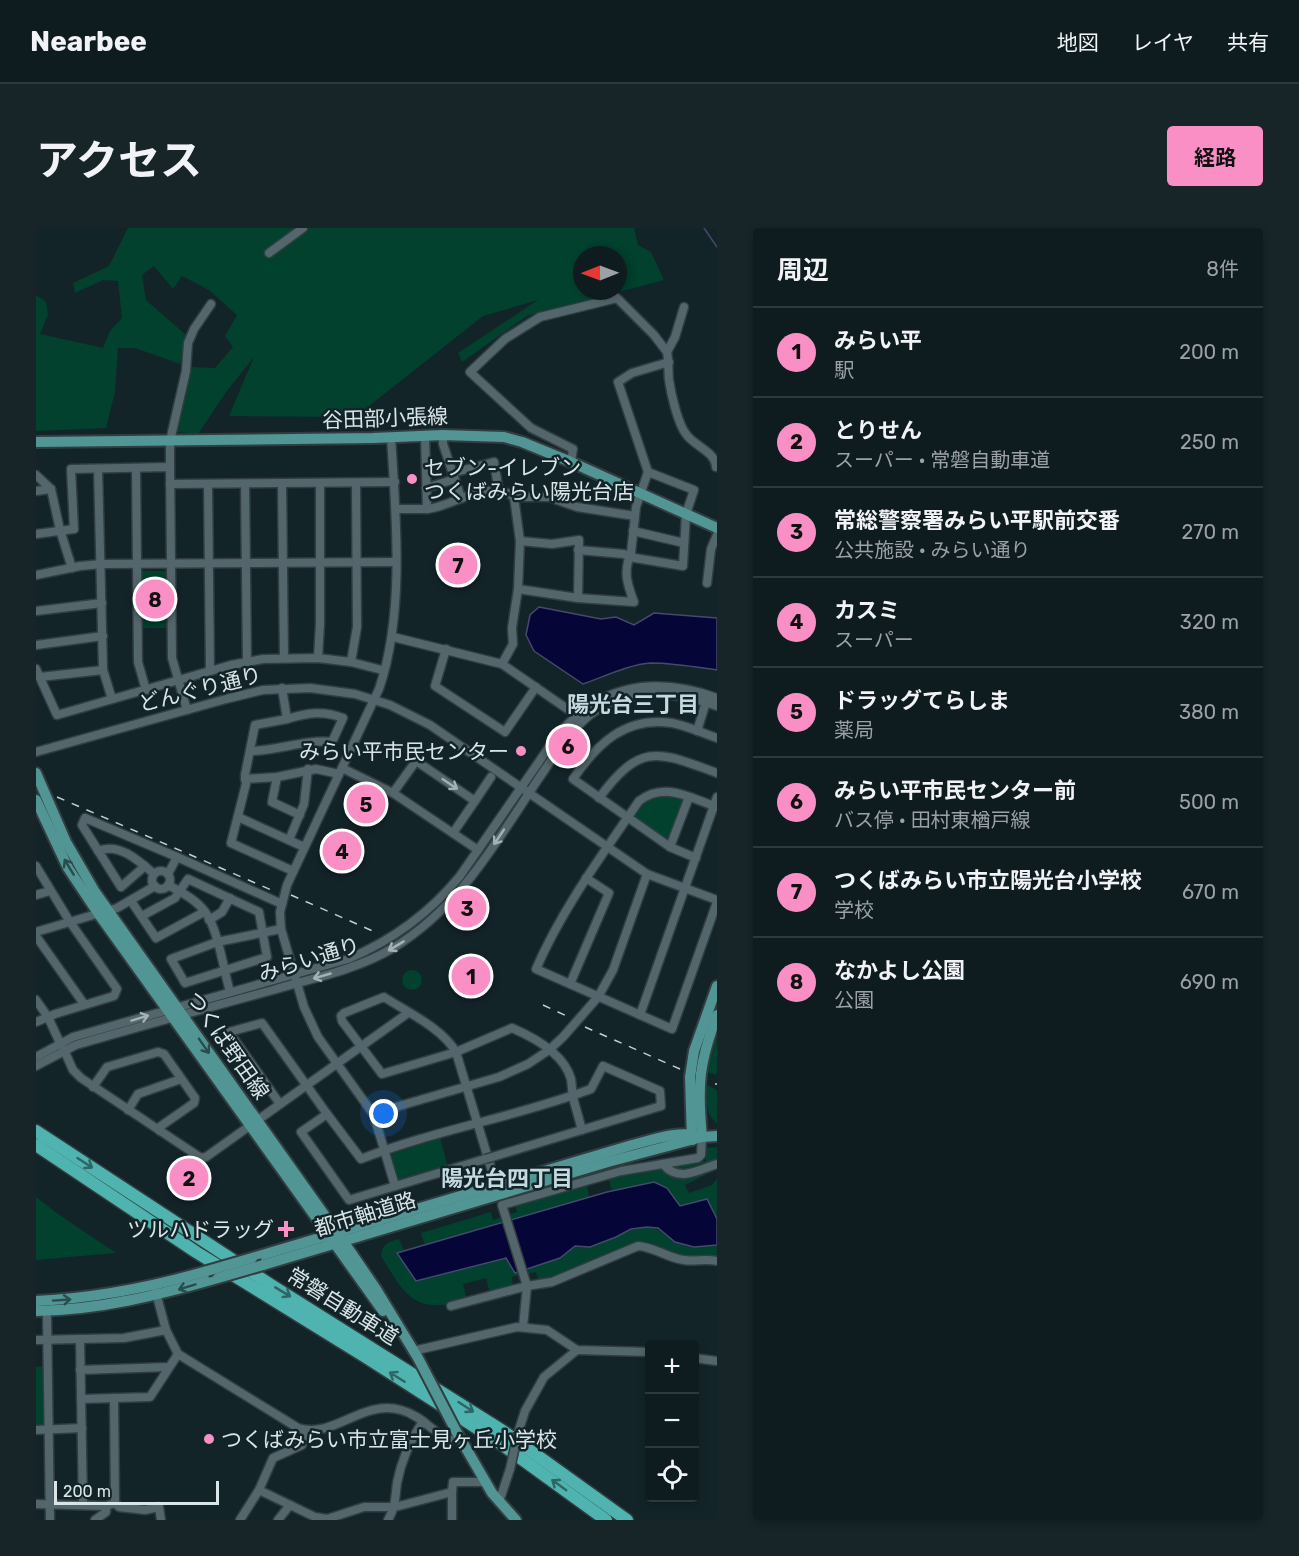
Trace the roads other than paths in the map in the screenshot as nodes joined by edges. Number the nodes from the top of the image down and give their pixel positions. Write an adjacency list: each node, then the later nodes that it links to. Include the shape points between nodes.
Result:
1 (303, 228): 2 (street)
2 (269, 254)
3 (211, 304): 9 (street, via 188,343 186,371)
4 (684, 306): 5 (street)
5 (668, 357): 11 (street, via 654,335 617,298 540,318 505,339 470,372 531,428 573,449); 13 (street, via 669,382 681,426 695,445 716,460); 16 (street, via 618,382)
6 (443, 435): 7 (main road, 谷田部小張線); 11 (main road, 谷田部小張線, via 504,437); 18 (street)
7 (425, 436): 8 (main road, 谷田部小張線); 26 (street)
8 (392, 437): 9 (main road, 谷田部小張線); 19 (street)
9 (170, 441): 10 (main road, 谷田部小張線); 12 (street)
10 (36, 442)
11 (571, 462): 30 (main road, 谷田部小張線)
12 (170, 467): 14 (street); 23 (street)
13 (716, 467)
14 (136, 468): 15 (street); 54 (street)
15 (98, 469): 38 (street, via 71,469 74,529); 53 (street)
16 (648, 472): 30 (street); 35 (street, via 694,490)
17 (36, 475): 27 (street)
18 (453, 476): 26 (street); 29 (street, via 494,462); 32 (street)
19 (395, 482): 22 (street); 33 (street)
20 (282, 483): 21 (street); 25 (street); 52 (street)
21 (320, 483): 22 (street); 46 (street)
22 (356, 483): 47 (street)
23 (170, 484): 24 (street); 49 (street)
24 (208, 484): 25 (street); 50 (street)
25 (245, 484): 51 (street)
26 (426, 488): 34 (street)
27 (51, 489): 28 (street); 38 (street)
28 (36, 491)
29 (499, 492): 31 (street); 32 (street, via 480,491)
30 (640, 493): 35 (main road, 谷田部小張線); 36 (street)
31 (514, 497): 36 (street, via 549,497 577,507); 42 (street)
32 (461, 498): 34 (street)
33 (396, 509): 34 (street); 48 (street)
34 (427, 509)
35 (686, 514): 37 (main road, 谷田部小張線); 43 (street)
36 (635, 516): 39 (street)
37 (717, 528)
38 (60, 530): 40 (street); 55 (street)
39 (633, 531): 43 (street); 45 (street)
40 (36, 534)
41 (717, 535): 57 (street, via 711,549)
42 (520, 541): 44 (street, via 552,544 579,540); 58 (street)
43 (684, 543): 45 (street, via 683,566)
44 (578, 550): 45 (street); 59 (street)
45 (629, 557): 59 (street, via 626,580 634,602)
46 (320, 562): 47 (street); 52 (street); 67 (street)
47 (357, 562): 48 (street); 69 (street, via 357,627)
48 (396, 562): 63 (street)
49 (171, 563): 50 (street); 54 (street); 75 (street, via 172,658)
50 (208, 563): 51 (street); 73 (street)
51 (246, 563): 52 (street); 68 (street)
52 (283, 563): 66 (street)
53 (102, 564): 54 (street); 55 (street); 60 (street)
54 (137, 564): 78 (street, via 138,662)
55 (72, 568): 56 (street)
56 (36, 575)
57 (707, 583)
58 (518, 589): 59 (street); 70 (street, via 513,644)
59 (578, 598)
60 (102, 603): 61 (street); 62 (street)
61 (36, 611)
62 (103, 636): 64 (street); 71 (street)
63 (393, 637): 65 (street); 81 (street)
64 (36, 645)
65 (446, 649): 70 (street); 76 (street, via 435,686 505,732)
66 (284, 657): 67 (street); 68 (street)
67 (318, 658): 69 (street)
68 (247, 662): 73 (street)
69 (351, 662): 72 (street)
70 (502, 664): 76 (street)
71 (103, 670): 74 (street); 80 (street)
72 (382, 670)
73 (210, 671): 75 (street)
74 (38, 673): 80 (street, via 57,715)
75 (178, 680): 78 (street); 84 (street)
76 (536, 687): 85 (street)
77 (282, 688): 81 (street, どんぐり通り, via 331,689); 84 (street, どんぐり通り); 86 (street)
78 (146, 690): 80 (street)
79 (717, 698): 85 (street, みらい通り, via 679,687 645,686 614,694)
80 (112, 699)
81 (374, 699): 92 (street); 98 (street, どんぐり通り, via 430,725)
82 (706, 702): 83 (street, みらい通り); 87 (street); 100 (street, みらい通り, via 655,693 604,706 569,737)
83 (717, 706)
84 (187, 710): 89 (street, どんぐり通り)
85 (576, 715): 98 (street, みらい通り)
86 (287, 719): 90 (street, via 255,725); 90 (street, via 316,712 343,718 332,742 315,741)
87 (696, 730): 88 (street); 102 (street, via 654,723 624,730 600,744 573,779)
88 (717, 738)
89 (36, 752)
90 (250, 752): 97 (street)
91 (308, 770): 92 (street); 95 (street); 106 (street)
92 (340, 771): 99 (street); 111 (street)
93 (36, 773): 135 (main road, つくば野田線)
94 (717, 773): 102 (street, via 672,757 651,756 617,774)
95 (277, 777): 97 (street); 106 (street, via 272,802)
96 (491, 777): 104 (street)
97 (245, 779): 107 (street)
98 (521, 787): 100 (street, どんぐり通り); 114 (street, みらい通り)
99 (393, 793): 104 (street, one-way to 104, via 416,761); 109 (street)
100 (529, 793): 112 (street, どんぐり通り); 144 (street, みらい通り, one-way to 144, via 469,881 429,923 364,963)
101 (689, 797): 105 (street); 108 (street, via 652,792 639,801); 113 (street)
102 (599, 798): 108 (street)
103 (36, 800): 135 (main road, つくば野田線, one-way to 103, via 64,860)
104 (475, 801): 109 (street)
105 (716, 804): 117 (street)
106 (300, 815): 110 (street)
107 (238, 817): 110 (street); 120 (street, via 231,843)
108 (626, 819): 112 (street); 113 (street)
109 (453, 833): 114 (street)
110 (289, 840): 111 (street)
111 (304, 847): 120 (street)
112 (607, 848): 123 (street, どんぐり通り); 124 (street)
113 (670, 848): 117 (street)
114 (478, 850): 144 (street, みらい通り, via 443,897 400,933)
115 (98, 851): 116 (street, via 82,825 85,818); 119 (street, via 113,848); 119 (street, via 121,887)
116 (177, 856): 122 (street); 134 (street)
117 (696, 858): 127 (street)
118 (36, 866): 128 (street)
119 (145, 866): 121 (street)
120 (293, 870): 134 (street)
121 (154, 874): 122 (street); 126 (street)
122 (168, 874): 125 (street)
123 (647, 874): 127 (street, どんぐり通り); 148 (street, via 613,970)
124 (586, 878): 145 (street, via 609,893); 145 (street, via 536,969)
125 (168, 885): 126 (street); 129 (street)
126 (155, 886): 132 (street)
127 (684, 888): 133 (street, どんぐり通り); 154 (street)
128 (50, 891): 130 (street); 138 (street)
129 (180, 892): 131 (street, via 188,879); 136 (street); 137 (street)
130 (36, 895)
131 (230, 898): 137 (street, via 222,912); 140 (street, via 259,912)
132 (131, 901): 135 (street); 136 (street)
133 (717, 901): 154 (street, via 672,1029)
134 (282, 904): 139 (street)
135 (103, 912): 138 (street); 151 (main road, つくば野田線)
136 (142, 916): 137 (street, via 156,938)
137 (207, 916): 142 (street)
138 (70, 922): 141 (street); 150 (street, via 117,989 114,996)
139 (281, 929): 140 (street); 144 (street)
140 (262, 933): 142 (street); 143 (street, via 267,957)
141 (36, 934): 150 (street)
142 (217, 942): 143 (street); 143 (street, via 171,959 185,983)
143 (224, 970): 147 (street)
144 (295, 978): 147 (street, みらい通り); 151 (street, みらい通り); 162 (street, via 310,1024)
145 (570, 984): 148 (street)
146 (717, 986): 153 (main road)
147 (230, 992): 151 (street, みらい通り)
148 (598, 997): 154 (street); 159 (street)
149 (36, 1000): 155 (street)
150 (84, 1004): 155 (street)
151 (175, 1012): 157 (street, みらい通り); 173 (main road, つくば野田線)
152 (408, 1013): 158 (street); 158 (street, via 384,997 341,1016); 160 (street, via 438,1032)
153 (714, 1013): 179 (main road, via 699,1080)
154 (640, 1015)
155 (48, 1017): 156 (street); 157 (street)
156 (36, 1022)
157 (62, 1046): 161 (street, みらい通り); 163 (street, みらい通り); 166 (street, via 74,1070)
158 (361, 1047): 160 (street, via 382,1074); 162 (street)
159 (549, 1050): 160 (street, via 512,1028); 167 (street, via 513,1071); 168 (street, via 565,1066)
160 (456, 1052): 167 (street)
161 (36, 1057)
162 (338, 1064): 165 (street); 171 (street)
163 (36, 1066)
164 (182, 1079): 166 (street, via 164,1054 158,1052 107,1067); 170 (street, via 138,1094); 177 (street, via 195,1103 161,1126)
165 (307, 1085): 169 (street); 169 (street, via 262,1023 229,1032); 172 (street)
166 (93, 1087): 170 (street)
167 (466, 1087): 171 (street); 174 (street)
168 (573, 1096): 174 (street); 175 (street); 175 (street, via 591,1089 603,1066 660,1091 661,1106)
169 (280, 1104): 173 (street)
170 (128, 1110): 177 (street)
171 (375, 1113): 181 (street)
172 (327, 1114): 181 (street, via 360,1159); 185 (street, via 301,1132 349,1200)
173 (253, 1123): 177 (street, via 201,1158); 186 (main road, つくば野田線, via 284,1172)
174 (478, 1124): 181 (street); 184 (street)
175 (582, 1130): 185 (street)
176 (36, 1131): 236 (highway, 常磐自動車道, one-way to 236, via 494,1425)
177 (160, 1131)
178 (717, 1136): 179 (main road, 都市軸道路)
179 (695, 1137): 182 (street, via 701,1155 698,1158); 186 (main road, 都市軸道路)
180 (36, 1145): 235 (highway, 常磐自動車道, one-way to 180, via 497,1441 196,1252)
181 (383, 1150): 185 (street)
182 (663, 1164): 183 (street, via 678,1174 696,1174); 188 (street, via 621,1171 502,1205)
183 (717, 1164)
184 (494, 1178)
185 (395, 1186)
186 (335, 1238): 189 (main road, 都市軸道路, bridge, via 207,1271); 189 (main road, 都市軸道路, one-way to 189, bridge, via 263,1265); 202 (main road, つくば野田線)
187 (717, 1261): 188 (street, via 682,1260 638,1246 552,1282)
188 (527, 1284): 191 (street); 194 (street)
189 (155, 1291): 190 (main road, 都市軸道路, one-way to 189); 192 (main road, 都市軸道路, via 94,1307); 195 (street)
190 (36, 1301)
191 (451, 1306)
192 (36, 1311)
193 (47, 1317): 198 (street)
194 (523, 1327): 199 (street, via 547,1330); 202 (street)
195 (166, 1330): 196 (street, via 124,1338); 201 (street)
196 (80, 1339): 198 (street); 206 (street)
197 (36, 1340): 198 (street)
198 (48, 1340): 211 (street)
199 (577, 1350): 200 (street); 218 (street, bridge, via 544,1377 525,1411)
200 (645, 1352)
201 (178, 1354): 205 (street); 213 (street)
202 (416, 1355): 214 (main road, つくば野田線, bridge)
203 (699, 1359): 204 (street)
204 (717, 1361)
205 (168, 1367): 206 (street); 207 (street, via 150,1397)
206 (80, 1370): 208 (street)
207 (114, 1398): 208 (street); 219 (street)
208 (81, 1399): 210 (street)
209 (423, 1421): 213 (street, via 406,1411 381,1407 323,1430); 214 (street, via 445,1438); 225 (street, via 401,1468)
210 (82, 1428): 211 (street); 222 (street)
211 (49, 1429): 212 (street); 221 (street)
212 (36, 1430)
213 (305, 1430): 216 (street, via 302,1445 273,1458)
214 (458, 1435): 215 (main road, つくば野田線)
215 (485, 1482): 217 (street, via 453,1482); 218 (main road, つくば野田線)
216 (259, 1490): 223 (street); 230 (street)
217 (452, 1492): 225 (street); 233 (street)
218 (499, 1502): 234 (main road, つくば野田線)
219 (115, 1503): 224 (street); 229 (street, via 136,1509 159,1507)
220 (36, 1504): 221 (street)
221 (50, 1505): 222 (street); 227 (street)
222 (83, 1505): 224 (street)
223 (290, 1505): 226 (street); 231 (street)
224 (106, 1506): 228 (street, via 106,1512)
225 (395, 1507): 226 (street, via 364,1507 327,1519); 232 (street)
226 (314, 1518)
227 (50, 1520)
228 (95, 1520)
229 (161, 1520)
230 (240, 1520)
231 (278, 1520)
232 (388, 1520)
233 (452, 1520)
234 (516, 1520)
235 (606, 1520)
236 (627, 1520)

